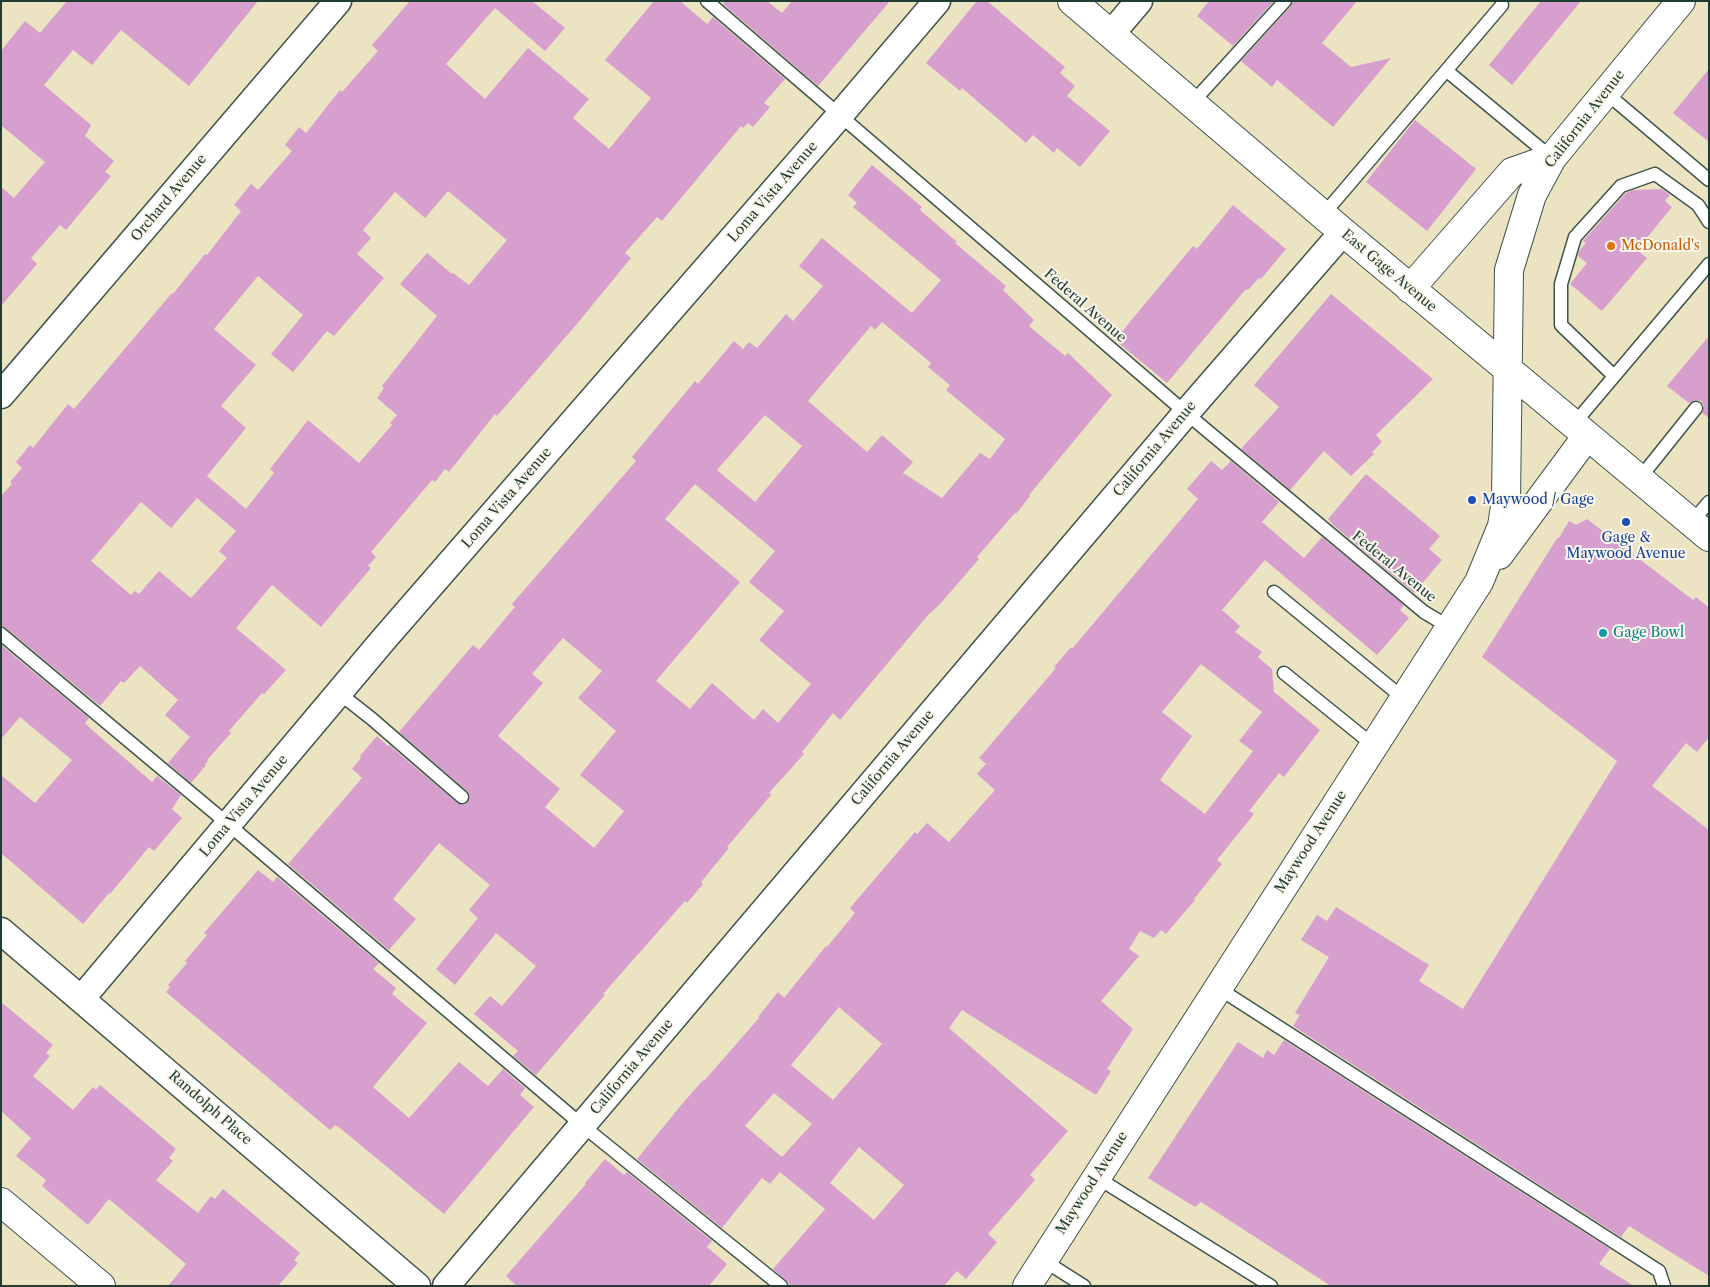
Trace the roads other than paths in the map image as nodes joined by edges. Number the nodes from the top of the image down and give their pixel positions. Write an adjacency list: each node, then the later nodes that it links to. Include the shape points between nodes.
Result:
1 (338, 1): 22 (street, Orchard Avenue)
2 (707, 1): 13 (lane, Federal Avenue)
3 (937, 1): 13 (street, Loma Vista Avenue)
4 (1072, 1): 9 (street, East Gage Avenue)
5 (1139, 1): 9 (street)
6 (1285, 1): 12 (lane)
7 (1681, 1): 11 (street, California Avenue)
8 (1502, 5): 10 (lane)
9 (1111, 34): 12 (street, East Gage Avenue)
10 (1447, 71): 14 (lane); 17 (lane)
11 (1605, 92): 14 (street, California Avenue); 15 (lane)
12 (1192, 103): 17 (street, East Gage Avenue)
13 (840, 115): 24 (lane, Federal Avenue); 33 (street, Loma Vista Avenue)
14 (1552, 158): 19 (street, via 1512,172); 20 (street, California Avenue, via 1532,195 1509,270)
15 (1709, 180)
16 (1709, 222): 21 (lane, via 1698,205 1655,174 1621,186 1575,237 1561,284 1561,325)
17 (1333, 224): 19 (street, East Gage Avenue); 24 (street, California Avenue)
18 (1709, 264): 21 (lane)
19 (1410, 289): 20 (street, East Gage Avenue)
20 (1508, 370): 25 (street, East Gage Avenue); 28 (street, Maywood Avenue, via 1502,526)
21 (1614, 376): 25 (lane)
22 (1, 395)
23 (1696, 408): 26 (lane)
24 (1186, 413): 30 (lane, Federal Avenue, via 1424,612); 41 (street, California Avenue)
25 (1580, 430): 26 (street, East Gage Avenue); 28 (street)
26 (1640, 478): 27 (street, East Gage Avenue)
27 (1703, 520)
28 (1479, 582): 30 (street, Maywood Avenue)
29 (1274, 592): 34 (lane)
30 (1449, 627): 34 (street, Maywood Avenue)
31 (1, 634): 37 (lane)
32 (1284, 673): 35 (lane)
33 (339, 693): 36 (lane); 37 (street, Loma Vista Avenue)
34 (1403, 698): 35 (street, Maywood Avenue)
35 (1373, 745): 39 (street, Maywood Avenue)
36 (462, 797)
37 (228, 824): 40 (street, Loma Vista Avenue); 41 (lane)
38 (1, 931): 40 (street, Randolph Place)
39 (1218, 988): 42 (street, Maywood Avenue); 52 (lane, via 1659,1270)
40 (82, 998): 46 (street, Randolph Place)
41 (583, 1126): 47 (street, California Avenue); 48 (lane)
42 (1096, 1176): 44 (street, Maywood Avenue); 51 (lane)
43 (1, 1202): 45 (street)
44 (1043, 1260): 49 (street, Maywood Avenue); 50 (lane)
45 (101, 1286)
46 (417, 1286)
47 (446, 1286)
48 (781, 1286)
49 (1027, 1286)
50 (1084, 1286)
51 (1271, 1286)
52 (1664, 1286)

